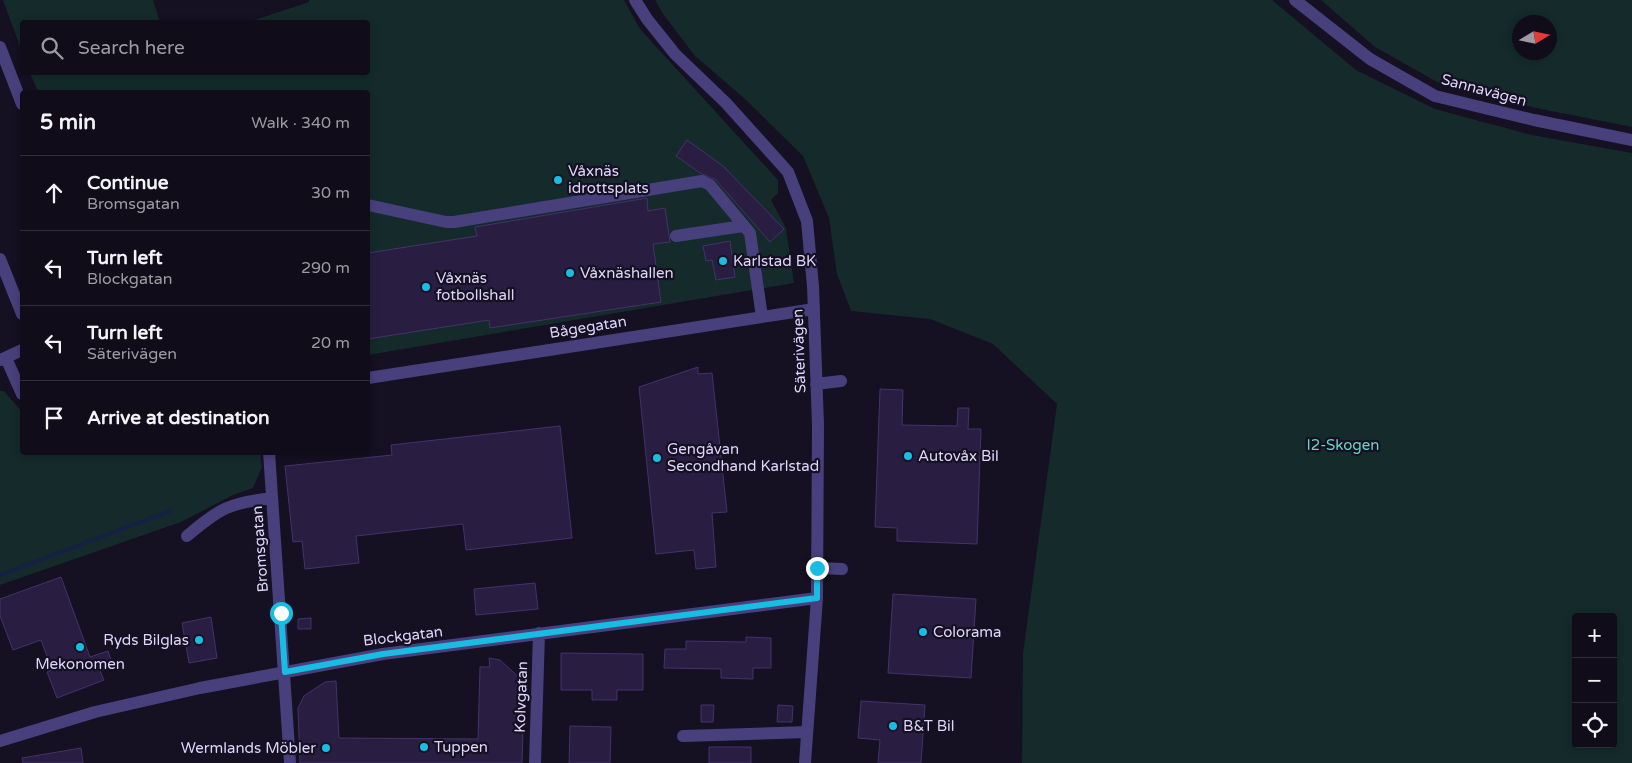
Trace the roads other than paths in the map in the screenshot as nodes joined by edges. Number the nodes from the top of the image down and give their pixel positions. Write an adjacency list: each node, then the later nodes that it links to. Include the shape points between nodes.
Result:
1 (636, 0): 11 (street, Säterivägen, via 675,54 788,172 807,221)
2 (1295, 0): 5 (street, Sannavägen, via 1370,59 1435,96)
3 (0, 47): 4 (street)
4 (20, 99)
5 (1632, 140)
6 (370, 205): 7 (street, via 454,222 702,181 710,185)
7 (743, 226): 8 (street); 12 (street, via 752,239)
8 (676, 236)
9 (0, 258): 10 (street)
10 (20, 309)
11 (814, 309): 12 (street, Bågegatan); 17 (street, Säterivägen)
12 (762, 317): 15 (street, Bågegatan)
13 (20, 351): 14 (street)
14 (3, 359): 18 (street)
15 (370, 378)
16 (841, 381): 17 (street)
17 (816, 384): 22 (street, Säterivägen)
18 (20, 390)
19 (269, 455): 20 (street, Bromsgatan)
20 (272, 498): 21 (street, via 238,502 211,515); 26 (street, Bromsgatan)
21 (187, 536)
22 (817, 568): 23 (street); 24 (street, Säterivägen)
23 (842, 569)
24 (817, 598): 25 (street, Blockgatan); 27 (street, Säterivägen)
25 (539, 633): 26 (street, Blockgatan, via 383,654); 31 (street, Kolvgatan)
26 (285, 672): 29 (street, Blockgatan, via 95,712); 30 (street, Bromsgatan)
27 (807, 732): 28 (street); 32 (street, Säterivägen)
28 (683, 736)
29 (0, 740)
30 (290, 763)
31 (535, 763)
32 (805, 763)

